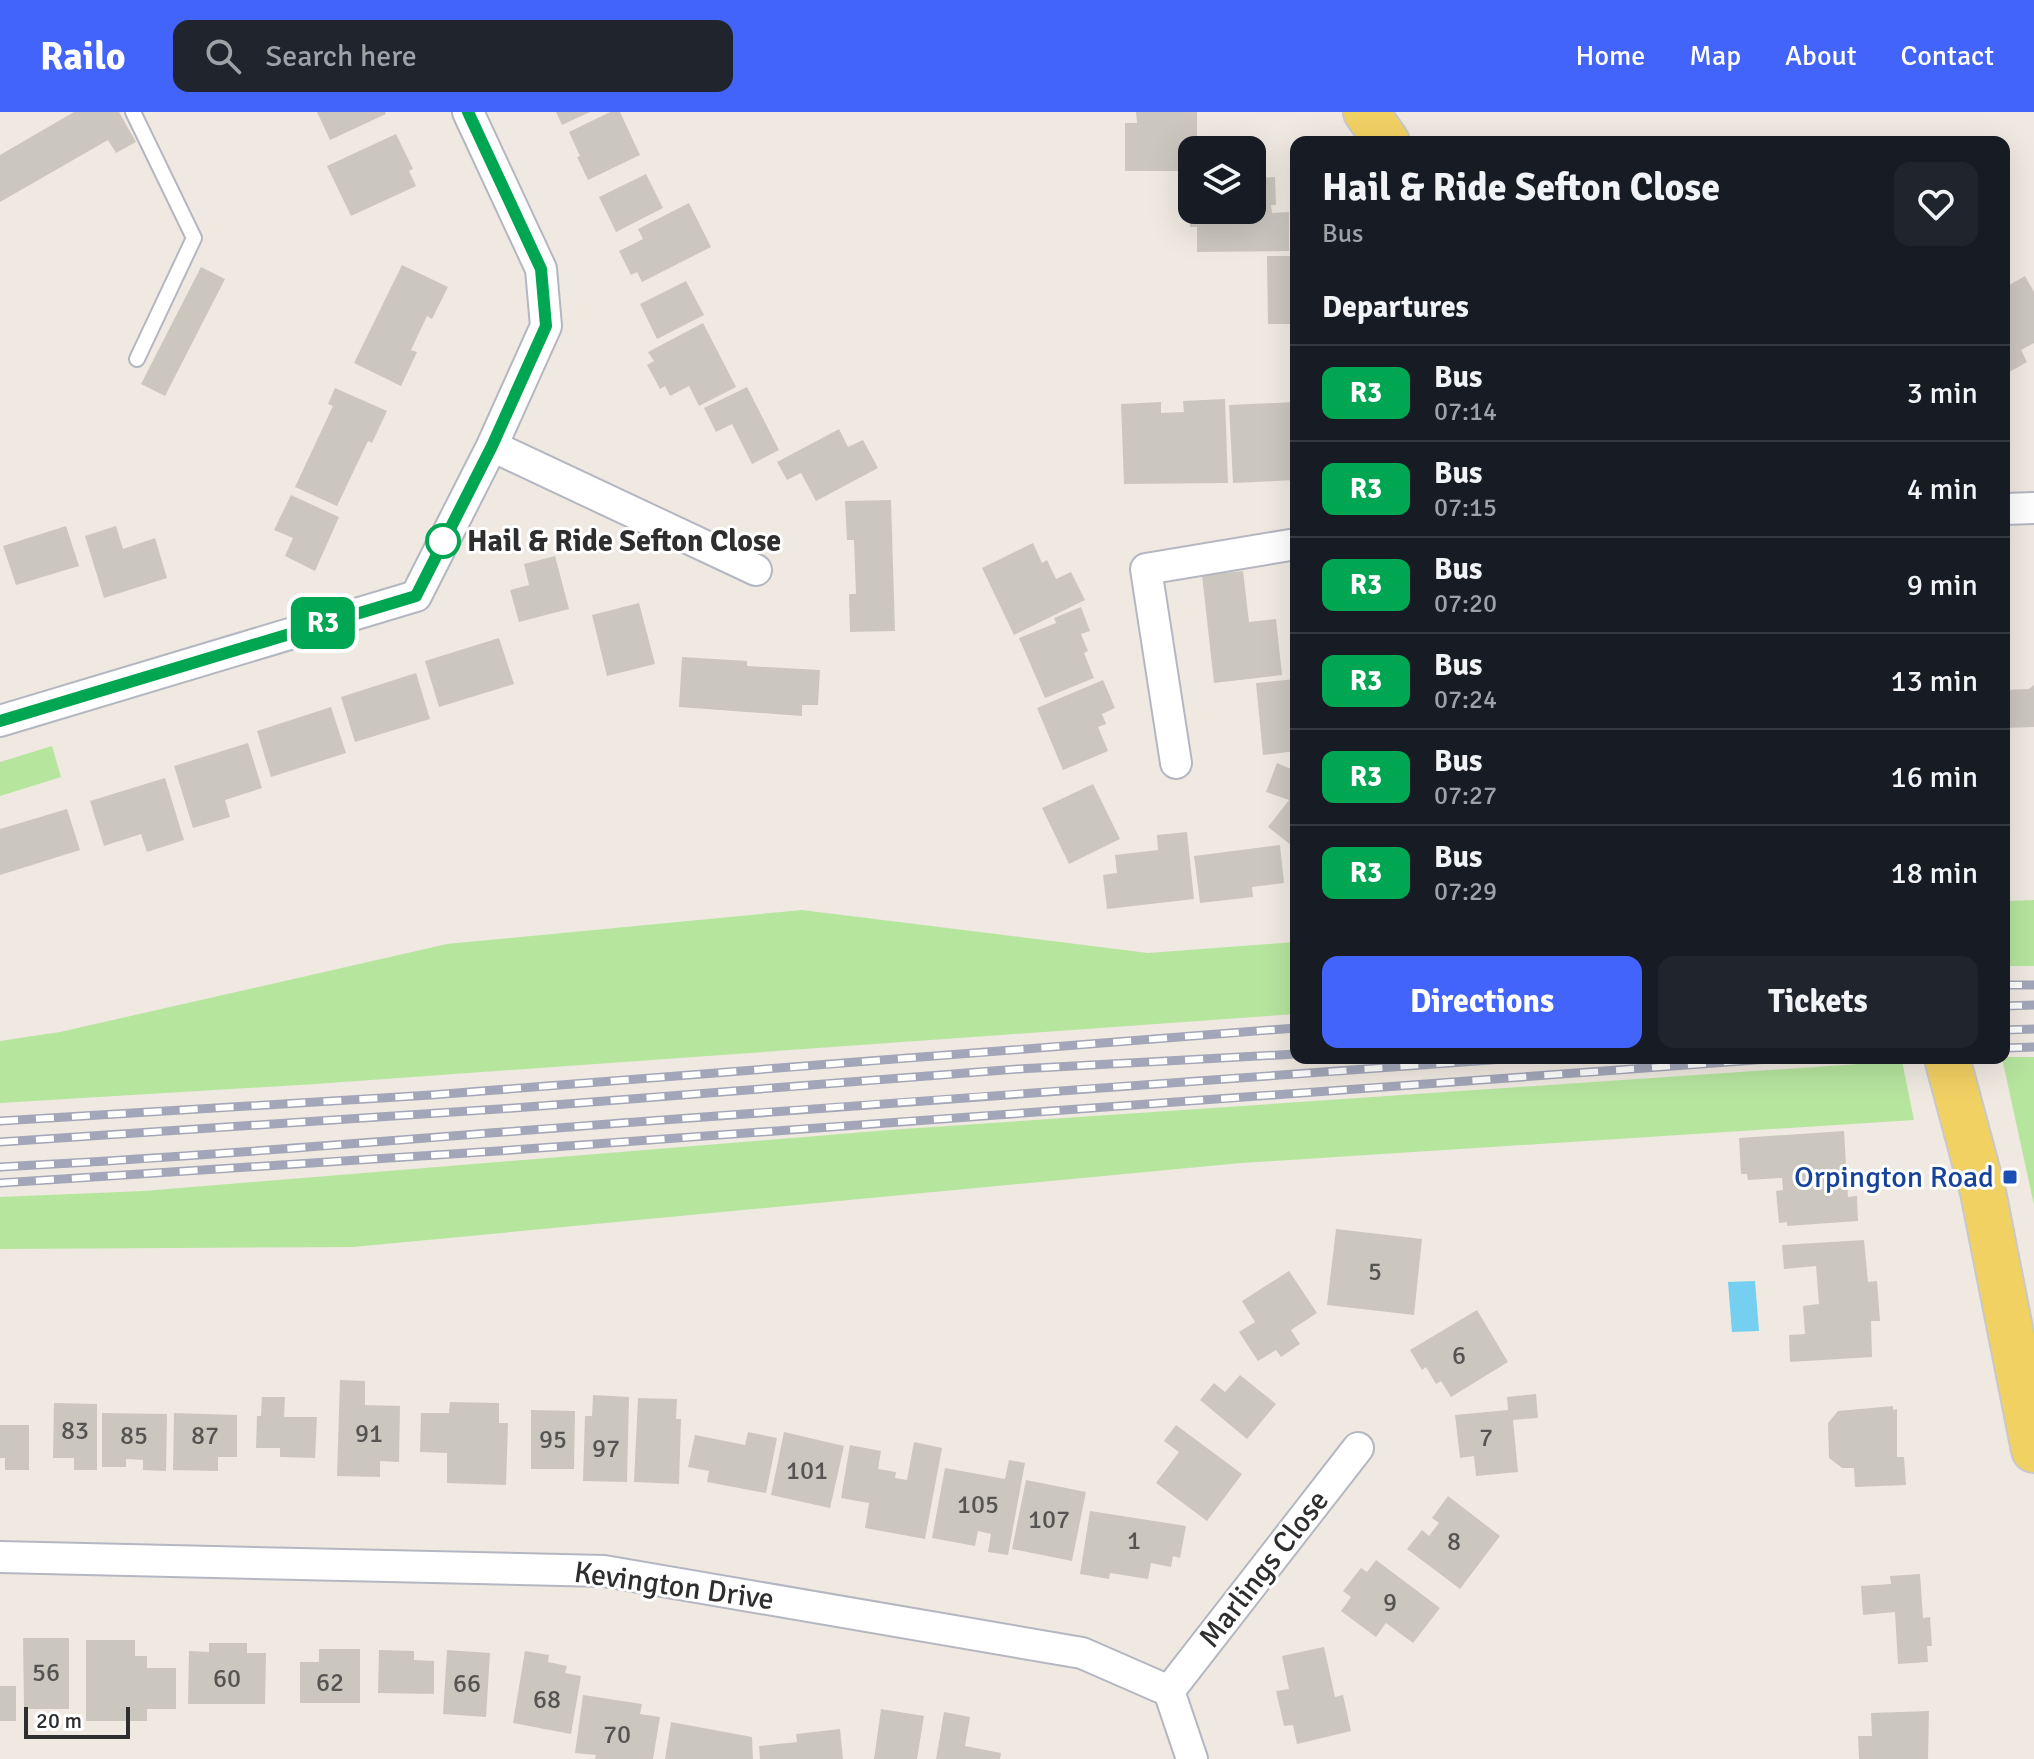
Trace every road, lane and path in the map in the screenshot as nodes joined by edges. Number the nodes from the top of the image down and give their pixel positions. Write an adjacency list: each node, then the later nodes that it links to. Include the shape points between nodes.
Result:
1 (133, 112): 5 (lane, via 194,238)
2 (468, 112): 6 (street, via 541,269 546,326)
3 (1366, 112): 4 (main road)
4 (1383, 136)
5 (137, 359)
6 (492, 446): 10 (street); 11 (street, via 416,596)
7 (2034, 508): 8 (street)
8 (2010, 509)
9 (1290, 545): 12 (street, via 1146,569)
10 (756, 570)
11 (0, 721)
12 (1176, 763)
13 (1949, 1064): 15 (main road, via 1983,1192)
14 (1358, 1448): 17 (street, Marlings Close)
15 (2034, 1450)
16 (0, 1557): 17 (street, Kevington Drive, via 604,1571 1082,1653)
17 (1169, 1691): 18 (street)
18 (1192, 1759)

